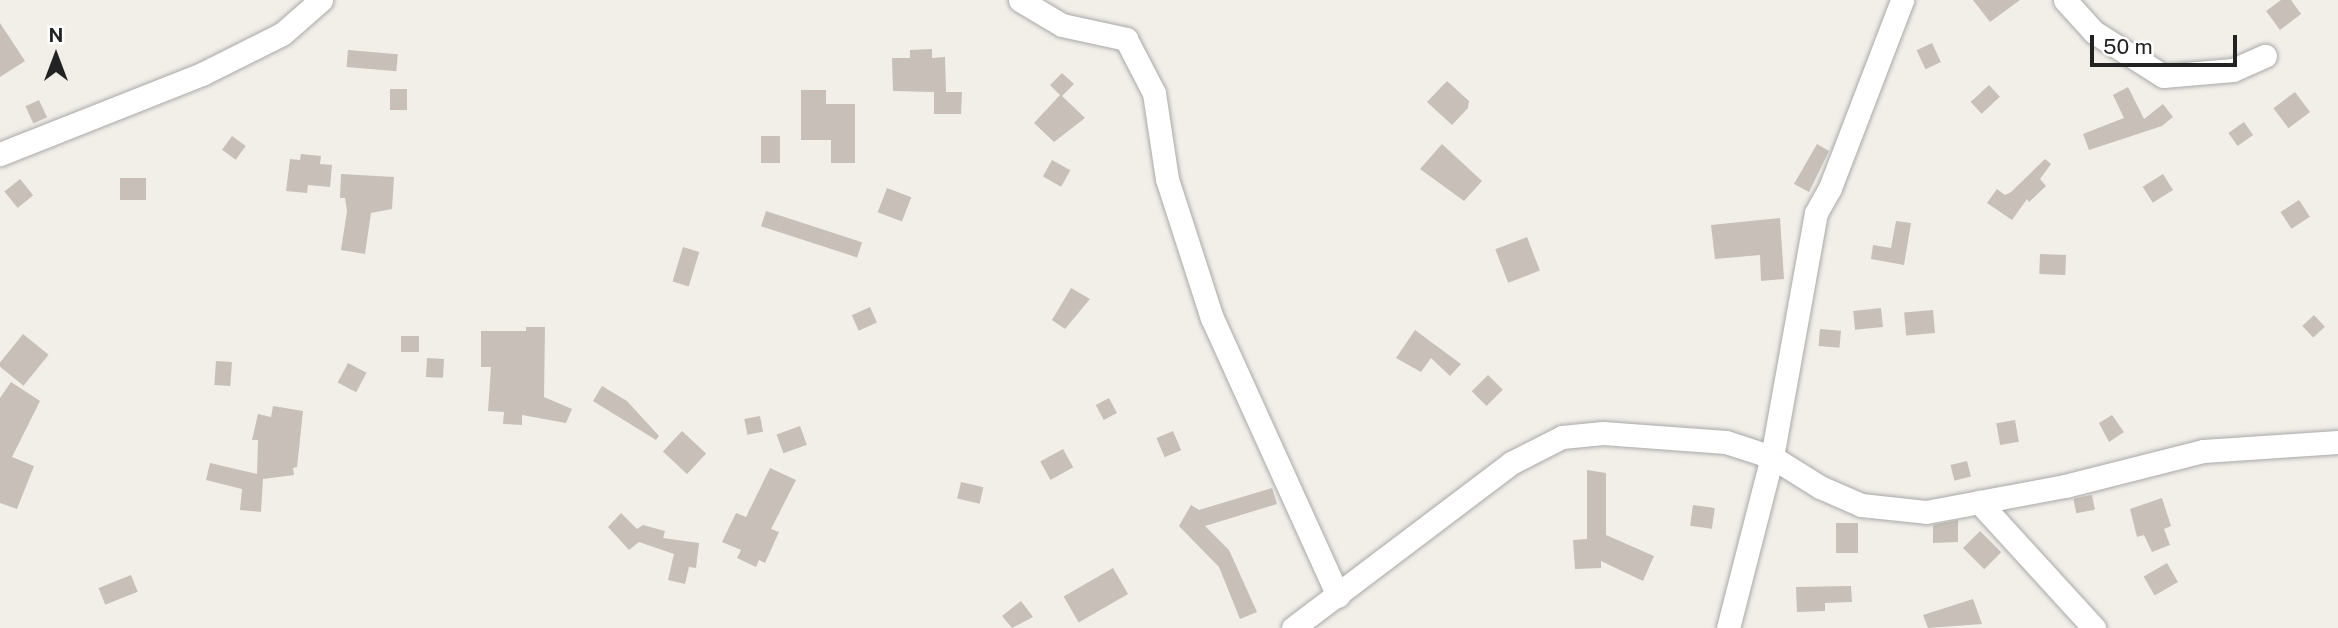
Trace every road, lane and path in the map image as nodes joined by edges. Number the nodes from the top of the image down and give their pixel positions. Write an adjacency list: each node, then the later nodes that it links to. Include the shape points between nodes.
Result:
1 (321, 0): 6 (street, via 282,34 202,74)
2 (1020, 0): 10 (street, via 1062,25 1126,39 1154,93 1167,179 1212,318)
3 (1902, 0): 8 (street, via 1830,188 1816,213)
4 (2065, 0): 5 (street, via 2094,32 2162,76 2233,70)
5 (2265, 56)
6 (0, 154)
7 (2338, 442): 9 (street, via 2203,451)
8 (1772, 457): 9 (street, via 1820,487 1861,505 1926,512); 10 (street, via 1726,442 1603,433 1562,437 1511,463); 12 (street)
9 (1979, 502): 13 (street)
10 (1338, 596): 11 (street)
11 (1293, 628)
12 (1728, 628)
13 (2094, 628)

